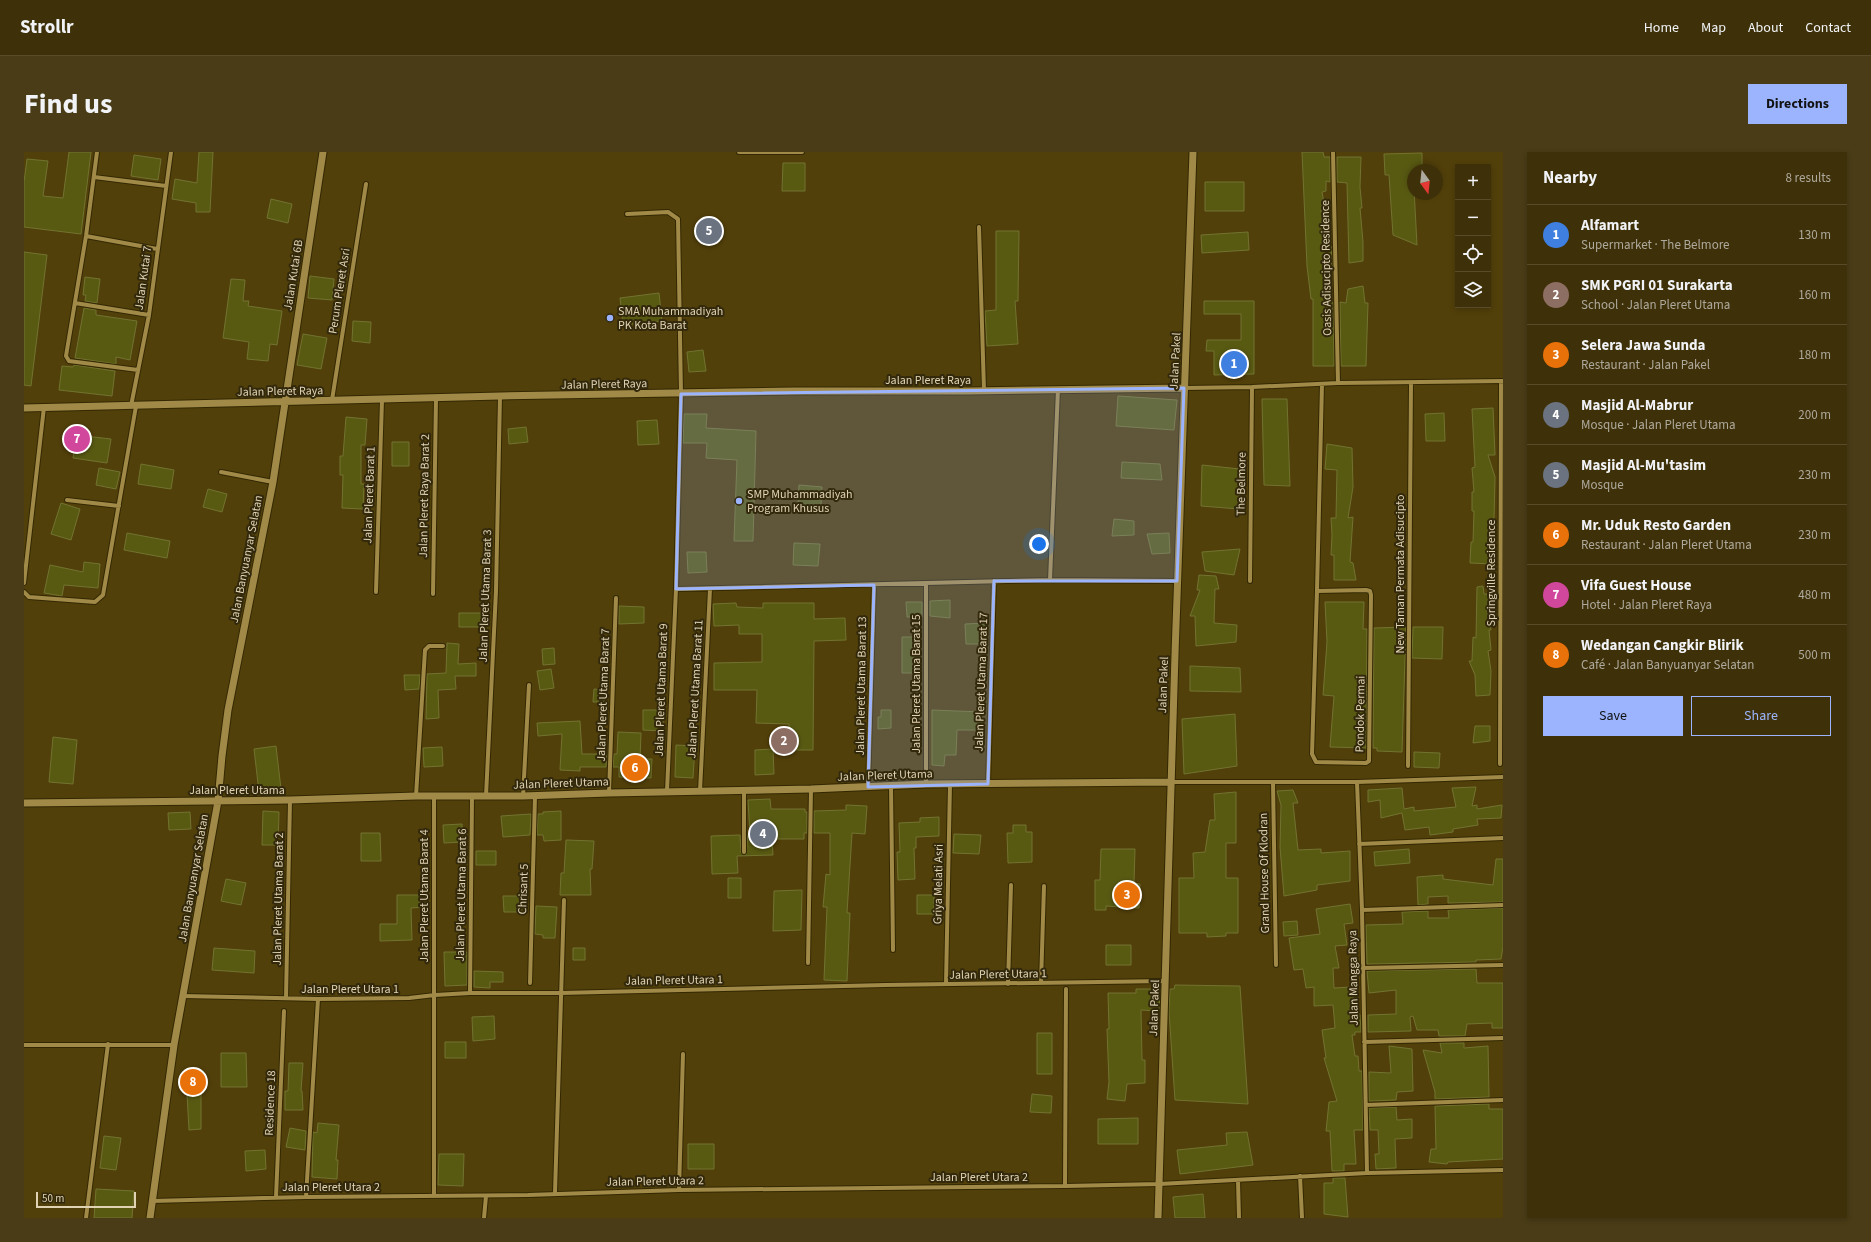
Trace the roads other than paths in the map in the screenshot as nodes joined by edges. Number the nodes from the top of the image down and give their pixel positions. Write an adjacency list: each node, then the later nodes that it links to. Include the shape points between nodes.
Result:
1 (97, 152): 8 (street)
2 (171, 152): 10 (street, Jalan Kutai 7)
3 (324, 152): 31 (street, Jalan Kutai 6B)
4 (739, 152): 5 (street)
5 (802, 152)
6 (1193, 152): 23 (street, Jalan Pakel)
7 (1333, 152): 19 (street, Oasis Adisucipto Residence)
8 (94, 177): 10 (street); 13 (street)
9 (366, 184): 30 (street, Perum Pleret Asri)
10 (166, 186): 14 (street, Jalan Kutai 7)
11 (627, 214): 26 (street, Jalan Pleret Utama Barat 9, via 668,212 678,219)
12 (979, 227): 25 (street)
13 (86, 236): 14 (street); 15 (street)
14 (157, 248): 16 (street, Jalan Kutai 7)
15 (75, 303): 16 (street); 17 (street, via 67,359)
16 (149, 315): 17 (street, Jalan Kutai 7)
17 (138, 370): 32 (street, Jalan Kutai 7)
18 (1502, 381): 20 (street); 57 (street, Springville Residence)
19 (1338, 383): 20 (street); 21 (street)
20 (1411, 383): 58 (street, New Taman Permata Adisucipto)
21 (1322, 384): 22 (street); 50 (street, Pondok Permai)
22 (1252, 387): 23 (street); 42 (street, The Belmore)
23 (1184, 388): 24 (street, Jalan Pleret Raya); 41 (street, Jalan Pakel)
24 (1058, 389): 25 (street, Jalan Pleret Raya); 39 (street)
25 (984, 390): 26 (street, Jalan Pleret Raya)
26 (681, 394): 27 (street, Jalan Pleret Raya); 46 (street, Jalan Pleret Utama Barat 9)
27 (500, 396): 28 (street, Jalan Pleret Raya); 78 (street, Jalan Pleret Utama Barat 3, via 496,591)
28 (436, 398): 29 (street, Jalan Pleret Raya); 51 (street, Jalan Pleret Raya Barat 2)
29 (382, 400): 30 (street, Jalan Pleret Raya); 49 (street, Jalan Pleret Barat 1)
30 (332, 401): 31 (street, Jalan Pleret Raya)
31 (285, 402): 32 (street, Jalan Pleret Raya); 36 (street, Jalan Banyuanyar Selatan)
32 (134, 406): 33 (street, Jalan Pleret Raya); 38 (street, Jalan Kutai 7)
33 (44, 407): 34 (street, Jalan Pleret Raya); 43 (street)
34 (24, 408)
35 (221, 472): 36 (street)
36 (273, 482): 80 (street, Jalan Banyuanyar Selatan, via 228,710)
37 (67, 500): 38 (street)
38 (118, 506): 52 (street, Jalan Kutai 7, via 103,595 95,602)
39 (1050, 580): 40 (street); 41 (street)
40 (994, 581): 44 (street); 65 (street, Jalan Pleret Utama Barat 17)
41 (1177, 581): 60 (street, Jalan Pakel)
42 (1250, 581)
43 (24, 583)
44 (926, 584): 45 (street); 63 (street, Jalan Pleret Utama Barat 15)
45 (874, 586): 47 (street); 67 (street, Jalan Pleret Utama Barat 13)
46 (676, 589): 47 (street); 69 (street, Jalan Pleret Utama Barat 9)
47 (710, 589): 70 (street, Jalan Pleret Utama Barat 11)
48 (24, 592): 52 (street)
49 (376, 592)
50 (1316, 592): 50 (street, Pondok Permai, via 1313,758 1316,762 1368,762 1370,591)
51 (433, 594)
52 (29, 597): 53 (street, Jalan Kutai 7)
53 (24, 598)
54 (616, 598): 72 (street, Jalan Pleret Utama Barat 7)
55 (443, 646): 73 (street, via 429,646 425,650)
56 (530, 685): 75 (street)
57 (1500, 764)
58 (1408, 766)
59 (1503, 777): 62 (street)
60 (1170, 782): 61 (street); 65 (street, Jalan Pleret Utama); 95 (street, Jalan Pakel)
61 (1273, 782): 62 (street); 92 (street, Grand House Of Klodran)
62 (1357, 782): 83 (street, Jalan Mangga Raya)
63 (926, 784): 64 (street, Jalan Pleret Utama); 66 (street, Jalan Pleret Utama)
64 (950, 784): 65 (street, Jalan Pleret Utama); 98 (street, Griya Melati Asri)
65 (988, 784)
66 (891, 786): 67 (street, Jalan Pleret Utama); 90 (street)
67 (868, 787): 68 (street, Jalan Pleret Utama)
68 (811, 789): 71 (street, Jalan Pleret Utama); 91 (street)
69 (667, 791): 70 (street, Jalan Pleret Utama); 72 (street, Jalan Pleret Utama)
70 (700, 791): 71 (street, Jalan Pleret Utama)
71 (744, 791): 84 (street)
72 (609, 793): 76 (street, Jalan Pleret Utama)
73 (416, 796): 74 (street, Jalan Pleret Utama); 79 (street, Jalan Pleret Utama)
74 (434, 796): 77 (street, Jalan Pleret Utama); 103 (street, Jalan Pleret Utama Barat 4)
75 (523, 796): 76 (street, Jalan Pleret Utama); 78 (street, Jalan Pleret Utama)
76 (535, 796): 96 (street, Chrisant 5)
77 (472, 797): 78 (street, Jalan Pleret Utama); 101 (street, Jalan Pleret Utama Barat 6)
78 (486, 797)
79 (290, 800): 80 (street, Jalan Pleret Utama); 105 (street, Jalan Pleret Utama Barat 2)
80 (218, 801): 81 (street, Jalan Pleret Utama); 104 (street, Jalan Banyuanyar Selatan)
81 (24, 803)
82 (1503, 838): 83 (street)
83 (1358, 844): 89 (street, Jalan Mangga Raya)
84 (744, 852)
85 (1011, 885): 99 (street)
86 (1044, 886): 97 (street)
87 (564, 900): 102 (street)
88 (1503, 905): 89 (street)
89 (1362, 910): 94 (street, Jalan Mangga Raya)
90 (893, 950)
91 (808, 963)
92 (1276, 965)
93 (1503, 965): 94 (street)
94 (1362, 968): 109 (street, Jalan Mangga Raya)
95 (1166, 981): 97 (street, Jalan Pleret Utara 1); 120 (street, Jalan Pakel)
96 (530, 983)
97 (1041, 983): 99 (street, Jalan Pleret Utara 1)
98 (946, 984): 99 (street, Jalan Pleret Utara 1); 102 (street, Jalan Pleret Utara 1)
99 (1008, 984)
100 (1066, 989): 121 (street)
101 (470, 993): 102 (street, Jalan Pleret Utara 1); 103 (street, Jalan Pleret Utara 1)
102 (561, 993): 123 (street)
103 (435, 995): 106 (street, Jalan Pleret Utara 1, via 409,998); 125 (street, Jalan Pleret Utama Barat 4)
104 (182, 996): 105 (street, Jalan Pleret Utara 1); 112 (street, Jalan Banyuanyar Selatan)
105 (286, 998): 106 (street, Jalan Pleret Utara 1)
106 (318, 999): 124 (street)
107 (284, 1010): 127 (street, Residence 18)
108 (1503, 1038): 109 (street)
109 (1364, 1042): 115 (street, Jalan Mangga Raya)
110 (108, 1044): 111 (street); 112 (street); 129 (street)
111 (24, 1045)
112 (174, 1045): 128 (street, Jalan Banyuanyar Selatan)
113 (683, 1054): 122 (street)
114 (1503, 1100): 115 (street)
115 (1366, 1105): 117 (street, Jalan Mangga Raya)
116 (1503, 1170): 117 (street, Jalan Pleret Utara 2)
117 (1367, 1174): 118 (street, Jalan Pleret Utara 2)
118 (1300, 1176): 119 (street, Jalan Pleret Utara 2); 134 (street)
119 (1238, 1180): 120 (street, Jalan Pleret Utara 2); 133 (street)
120 (1159, 1184): 121 (street, Jalan Pleret Utara 2); 132 (street, Jalan Pakel)
121 (1064, 1186): 122 (street, Jalan Pleret Utara 2)
122 (679, 1190): 123 (street, Jalan Pleret Utara 2)
123 (555, 1193): 126 (street, Jalan Pleret Utara 2)
124 (306, 1196): 125 (street, Jalan Pleret Utara 2); 127 (street, Jalan Pleret Utara 2)
125 (434, 1196): 126 (street, Jalan Pleret Utara 2)
126 (486, 1196): 131 (street)
127 (276, 1197): 128 (street, Jalan Pleret Utara 2)
128 (152, 1201): 130 (street, Jalan Banyuanyar Selatan)
129 (86, 1218)
130 (150, 1218)
131 (484, 1218)
132 (1158, 1218)
133 (1239, 1218)
134 (1302, 1218)

